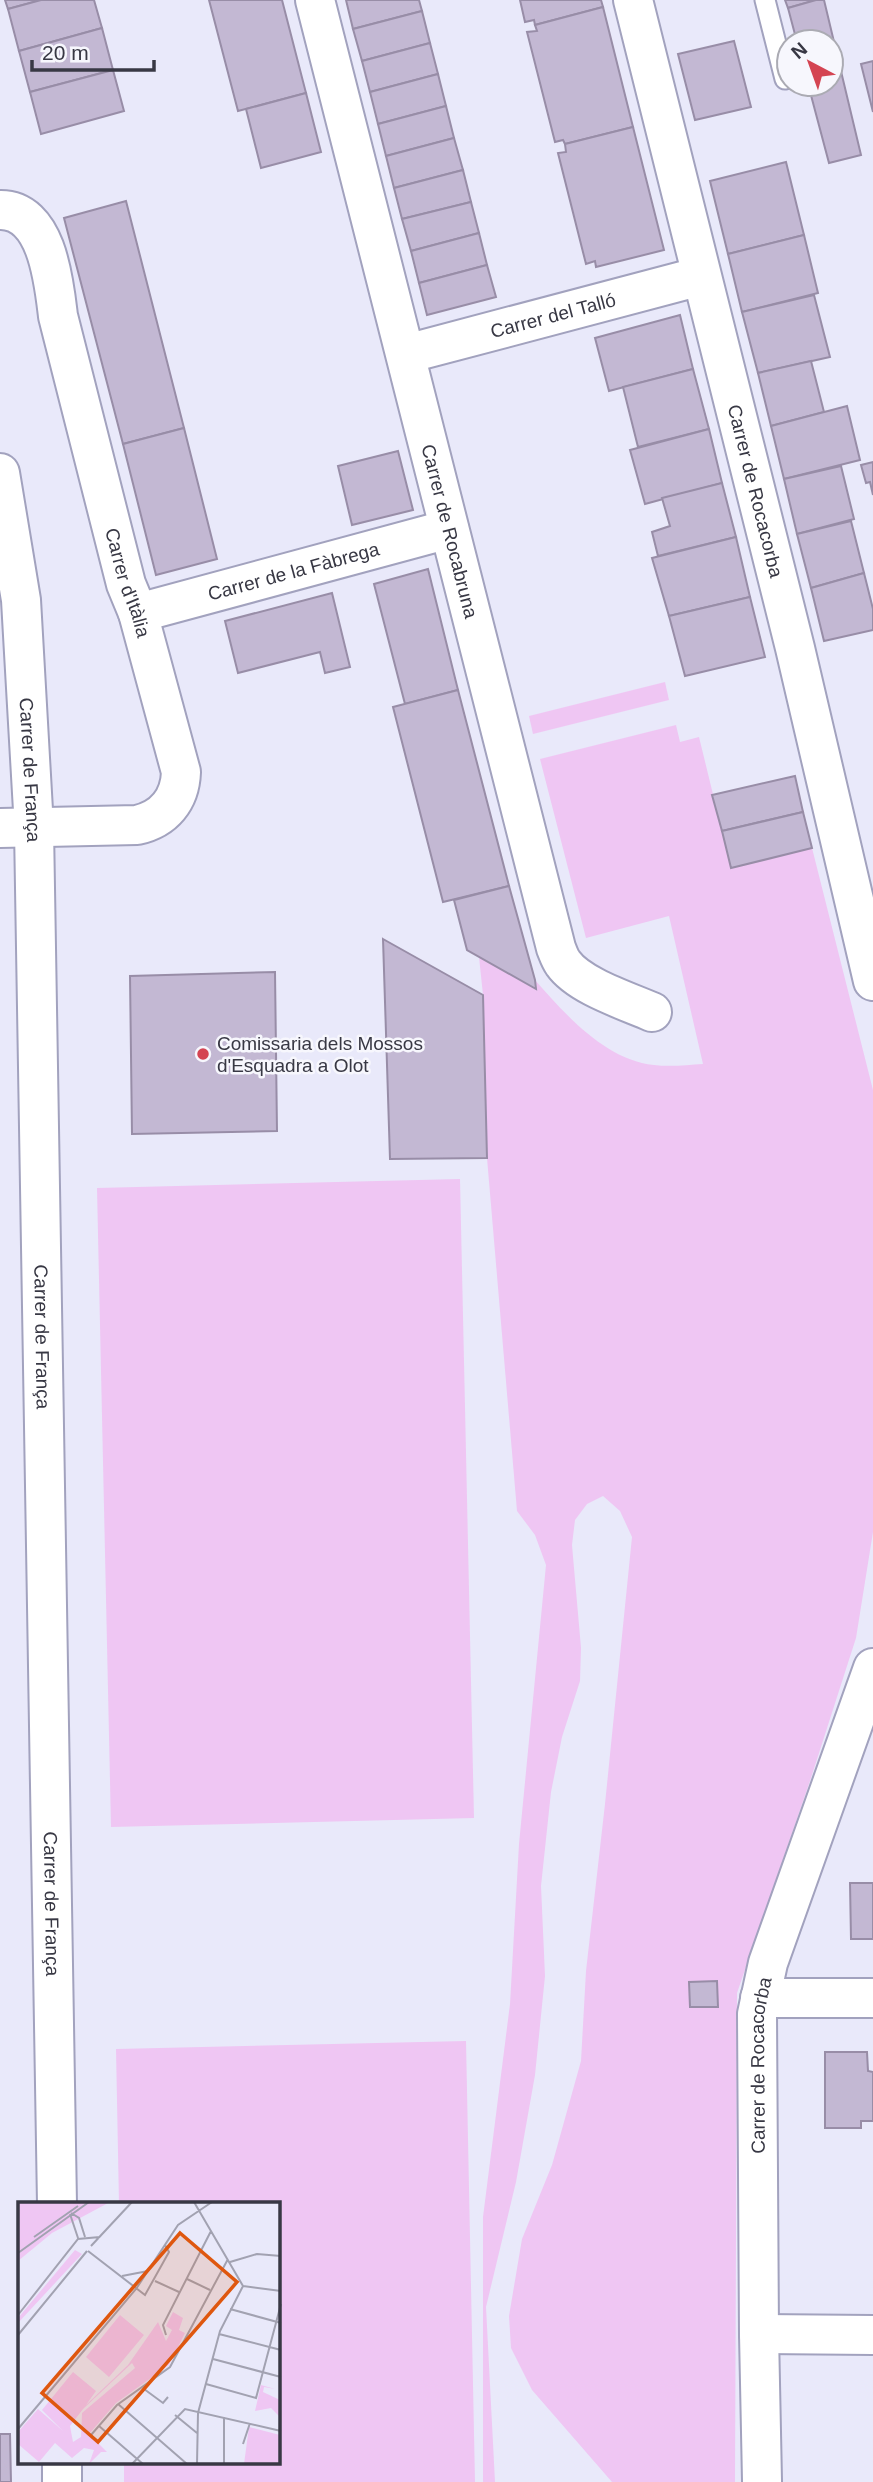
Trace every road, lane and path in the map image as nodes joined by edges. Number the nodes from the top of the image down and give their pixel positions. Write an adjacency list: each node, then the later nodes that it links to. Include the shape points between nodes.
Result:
1 (315, 0): 7 (street, Carrer de Rocabruna)
2 (633, 0): 6 (street, Carrer de Rocacorba)
3 (765, 0): 4 (lane)
4 (775, 40)
5 (0, 210): 12 (street, Carrer d'Itàlia, via 23,217 46,251 119,557)
6 (702, 276): 7 (street, Carrer del Talló); 14 (street, Carrer de Rocacorba)
7 (406, 354): 9 (street, Carrer de Rocabruna)
8 (0, 473): 10 (street, Carrer de França)
9 (449, 529): 12 (street, Carrer de la Fàbrega); 15 (street, Carrer de Rocabruna, via 556,948 563,964 593,986)
10 (11, 530): 11 (street); 13 (street, Carrer de França, via 21,600)
11 (0, 591)
12 (138, 613): 13 (street, Carrer d'Itàlia, via 181,772 176,796 162,815 137,825)
13 (17, 828): 19 (street, Carrer de França)
14 (873, 981)
15 (652, 1012)
16 (873, 1668): 17 (street, Carrer de Rocacorba, via 768,1963)
17 (760, 1998): 18 (street); 20 (street, Carrer de Rocacorba)
18 (873, 1998)
19 (57, 2202)
20 (759, 2334): 21 (street); 23 (street, Carrer de Rocacorba)
21 (873, 2335)
22 (62, 2464): 24 (street)
23 (762, 2481)
24 (62, 2482)

